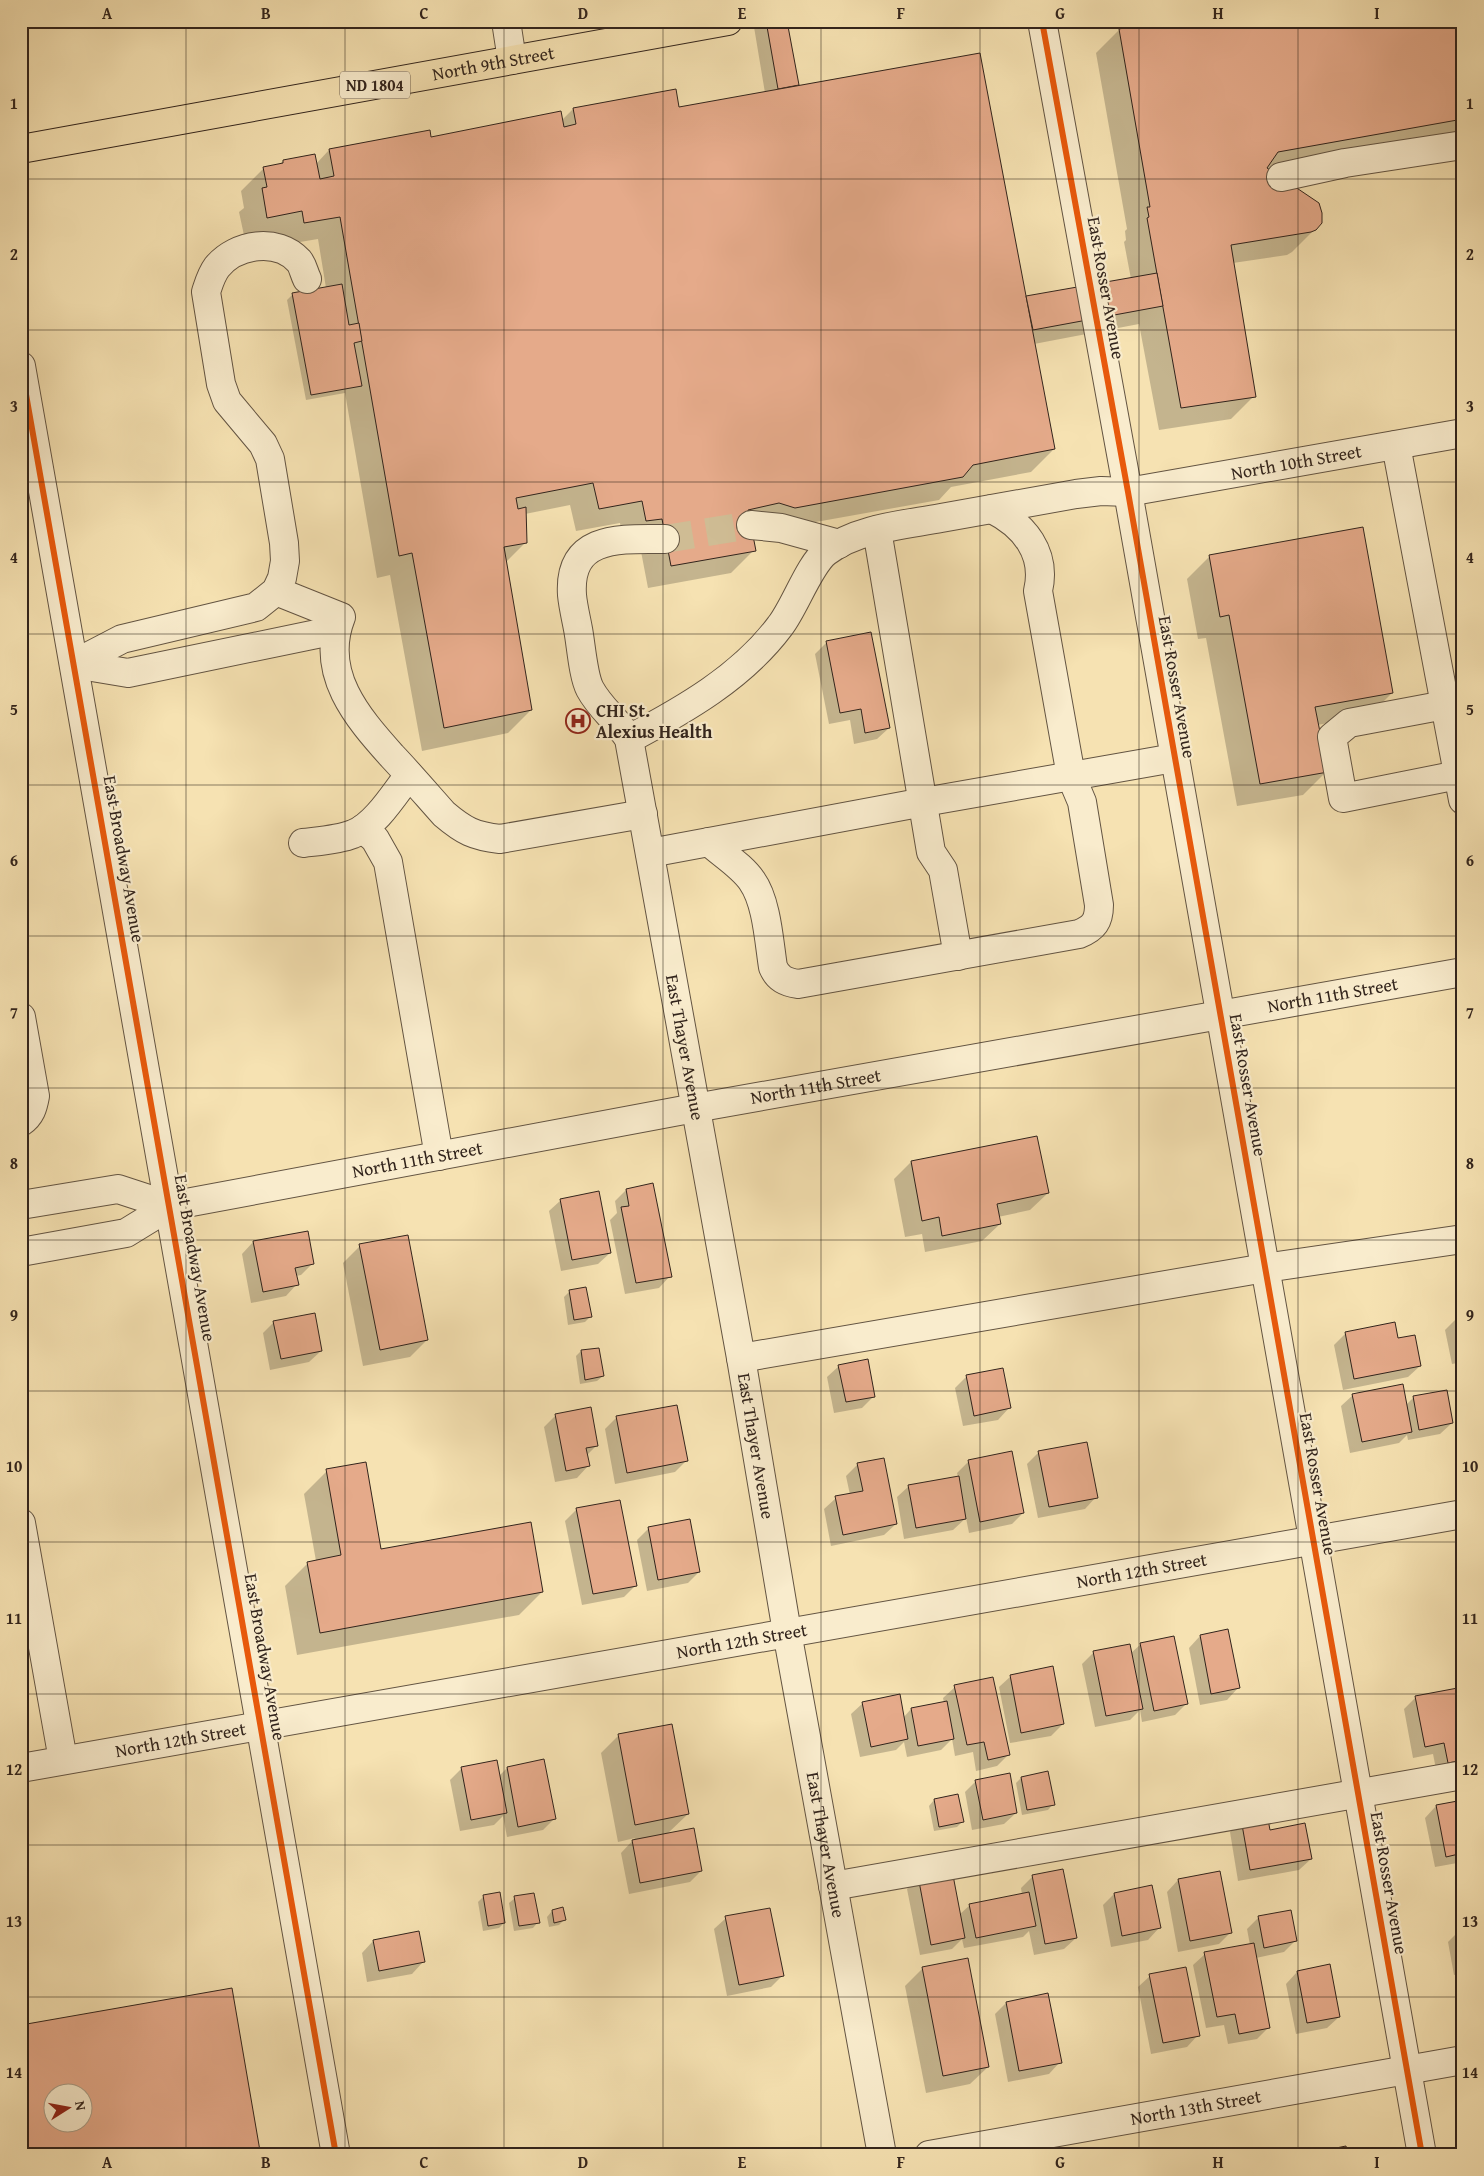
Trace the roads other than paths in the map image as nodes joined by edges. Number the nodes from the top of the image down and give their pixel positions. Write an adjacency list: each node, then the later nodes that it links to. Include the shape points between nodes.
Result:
1 (506, 21): 4 (street)
2 (728, 21): 4 (main road, North 9th Street / ND 1804)
3 (1042, 21): 12 (street, East Rosser Avenue)
4 (512, 60): 6 (main road, North 9th Street / ND 1804)
5 (1463, 144): 7 (street)
6 (21, 149)
7 (1281, 177)
8 (307, 279): 18 (street, via 300,263 289,252 257,246 241,249 227,257 216,268 206,292 221,384 227,401 263,444 270,459 285,561)
9 (21, 366): 20 (street, East Broadway Avenue)
10 (1463, 433): 11 (street, North 10th Street)
11 (1396, 445): 12 (street, North 10th Street); 21 (street)
12 (1128, 492): 13 (street, North 10th Street, via 1101,491); 23 (street, East Rosser Avenue)
13 (992, 508): 15 (street, North 10th Street); 25 (street, via 1018,525 1027,535 1038,558 1038,591)
14 (751, 525): 17 (street, via 781,528)
15 (878, 530): 17 (street, North 10th Street); 27 (street)
16 (665, 539): 22 (street, via 627,539 596,545 585,552 573,579 572,595 588,686)
17 (839, 544): 22 (street, North 10th Street, via 824,554 813,568 794,606 758,651 676,715)
18 (276, 591): 19 (street, via 341,617); 20 (street, via 256,607 122,639)
19 (336, 630): 20 (street, via 128,673); 24 (street, via 333,648 343,689 357,715)
20 (74, 664): 43 (street, East Broadway Avenue)
21 (1445, 705): 26 (street); 26 (street, via 1349,723 1332,737 1343,798)
22 (629, 739): 28 (street, East Thayer Avenue)
23 (1174, 758): 25 (street); 35 (street, East Rosser Avenue)
24 (409, 774): 28 (street, via 444,814 478,836 500,839); 29 (street)
25 (1071, 776): 27 (street); 33 (street, via 1082,802 1099,904 1095,925 1079,934)
26 (1461, 783)
27 (924, 802): 30 (street); 33 (street, via 931,852 943,870)
28 (643, 814): 32 (street, East Thayer Avenue)
29 (363, 829): 31 (street, via 352,835); 39 (street, via 375,839 388,862)
30 (709, 842): 32 (street); 33 (street, via 751,879 758,891 773,967 782,980 798,984)
31 (303, 843)
32 (650, 853): 37 (street, East Thayer Avenue)
33 (958, 956)
34 (1463, 972): 35 (street, North 11th Street)
35 (1220, 1015): 37 (street, North 11th Street); 47 (street, East Rosser Avenue)
36 (21, 1017): 38 (street, via 35,1096 33,1108)
37 (695, 1108): 39 (street, North 11th Street); 48 (street, East Thayer Avenue)
38 (21, 1122)
39 (439, 1156): 43 (street, North 11th Street)
40 (21, 1190): 41 (street, via 28,1188)
41 (73, 1196): 42 (street); 43 (street, via 118,1189); 44 (street)
42 (21, 1206)
43 (170, 1206): 46 (street, via 126,1233); 53 (street, East Broadway Avenue)
44 (21, 1220)
45 (1463, 1239): 47 (street)
46 (21, 1252)
47 (1265, 1268): 48 (street); 51 (street, East Rosser Avenue)
48 (742, 1358): 52 (street, East Thayer Avenue)
49 (1463, 1514): 51 (street, North 12th Street)
50 (22, 1535): 54 (street)
51 (1313, 1540): 52 (street, North 12th Street); 57 (street, East Rosser Avenue)
52 (787, 1632): 53 (street, North 12th Street); 58 (street, East Thayer Avenue)
53 (262, 1726): 54 (street, North 12th Street); 61 (street, East Broadway Avenue)
54 (63, 1760): 55 (street, North 12th Street)
55 (21, 1768)
56 (1463, 1776): 57 (street)
57 (1358, 1795): 58 (street); 60 (street, East Rosser Avenue)
58 (833, 1886): 62 (street, East Thayer Avenue)
59 (1463, 2060): 60 (street, North 13th Street)
60 (1407, 2071): 63 (street, North 13th Street); 64 (street, East Rosser Avenue)
61 (336, 2155)
62 (882, 2155)
63 (929, 2155)
64 (1422, 2155)

